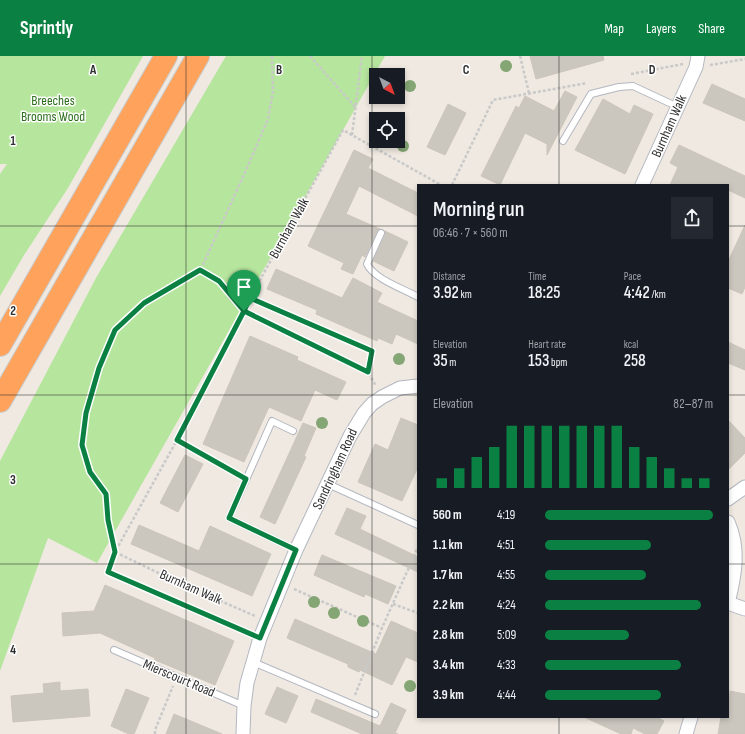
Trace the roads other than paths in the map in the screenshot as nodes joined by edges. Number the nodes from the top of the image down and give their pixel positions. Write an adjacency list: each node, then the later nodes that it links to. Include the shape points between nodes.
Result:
1 (166, 56): 9 (highway)
2 (198, 56): 11 (highway)
3 (697, 62): 4 (street, Burnham Walk)
4 (678, 107): 5 (lane, via 633,86 591,94); 6 (street, Burnham Walk)
5 (563, 141)
6 (642, 184)
7 (381, 233): 8 (lane, via 367,264 370,270)
8 (417, 296)
9 (0, 345)
10 (417, 386): 13 (street, Sandringham Road, via 400,388 372,404 357,423)
11 (0, 401)
12 (293, 431): 18 (lane, via 272,421 229,518)
13 (328, 484): 16 (lane); 18 (street, Sandringham Road)
14 (745, 487): 15 (street)
15 (729, 498)
16 (417, 525)
17 (729, 525): 19 (street, via 736,554)
18 (296, 550): 23 (street, Sandringham Road, via 266,621)
19 (729, 598)
20 (729, 603): 21 (street)
21 (745, 609)
22 (114, 650): 24 (lane, Mierscourt Road)
23 (253, 662): 24 (street, Sandringham Road); 25 (lane)
24 (244, 706): 27 (street, Sandringham Road)
25 (375, 714)
26 (691, 718): 28 (street)
27 (243, 734)
28 (686, 734)

